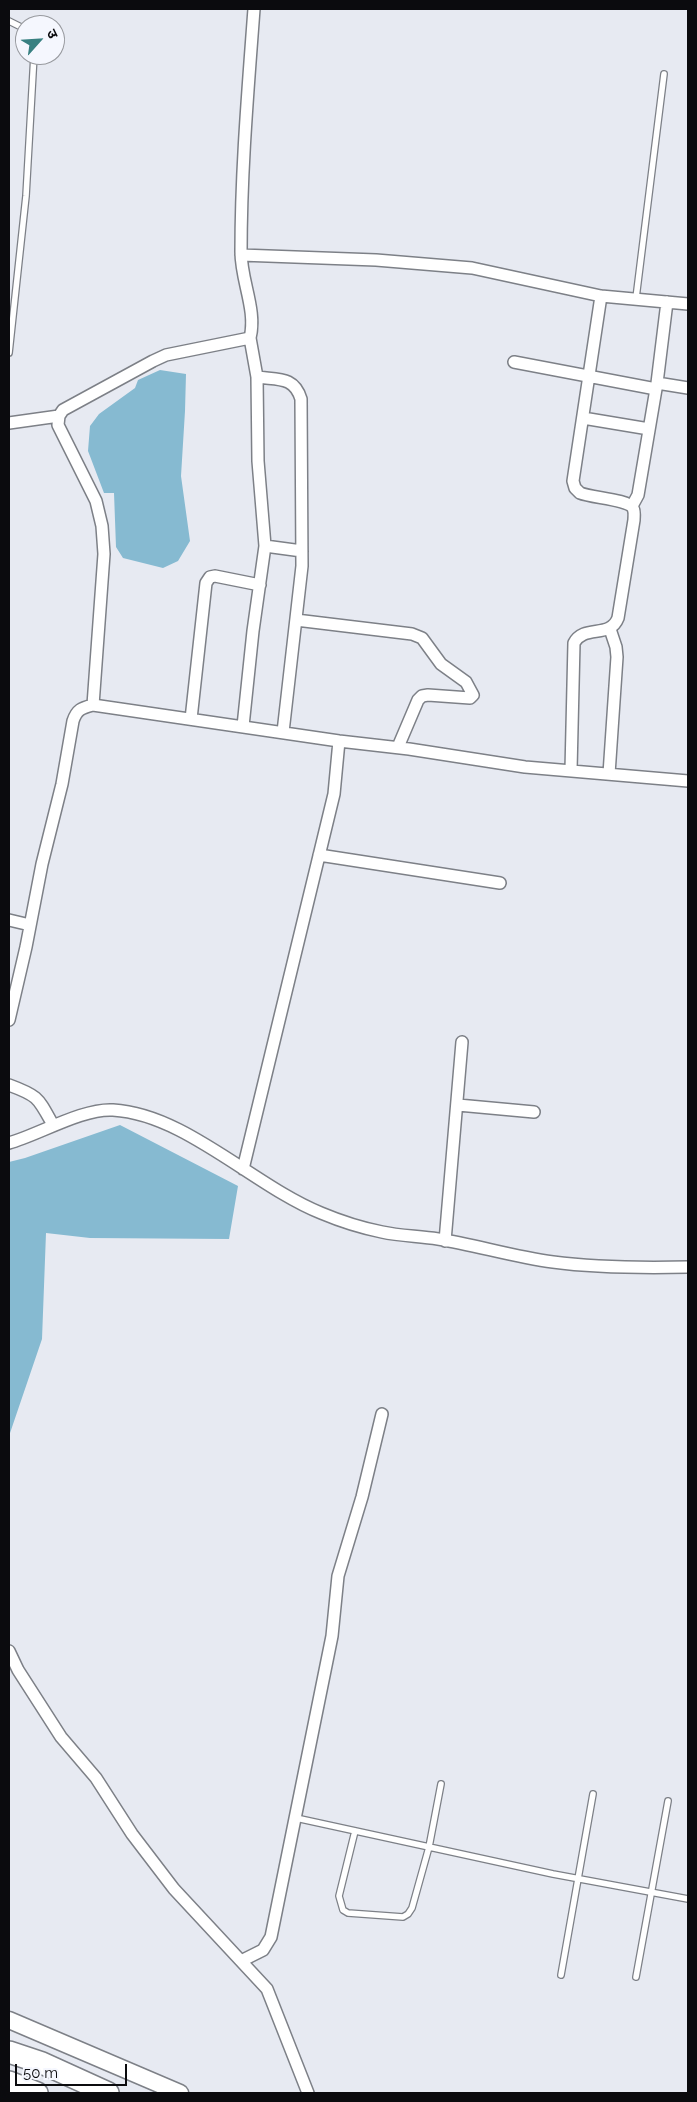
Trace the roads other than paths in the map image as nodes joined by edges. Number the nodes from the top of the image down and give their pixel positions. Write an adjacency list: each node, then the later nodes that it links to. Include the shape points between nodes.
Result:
1 (254, 9): 4 (street)
2 (33, 65): 10 (lane, via 26,196)
3 (664, 74): 6 (lane)
4 (241, 255): 5 (street, via 376,260 472,268); 9 (street, via 252,324)
5 (602, 296): 6 (street); 13 (street)
6 (636, 298): 7 (street)
7 (667, 302): 8 (street); 14 (street)
8 (688, 304)
9 (250, 338): 12 (street); 16 (street, via 178,352 153,361 63,410)
10 (9, 353)
11 (514, 362): 13 (street)
12 (257, 377): 21 (street, via 258,461); 22 (street, via 287,381 298,390 301,399)
13 (589, 377): 14 (street); 17 (street)
14 (656, 386): 15 (street); 19 (street)
15 (688, 388)
16 (59, 416): 18 (street); 26 (street, via 58,425 96,501 102,526 104,554)
17 (583, 418): 19 (street); 20 (street, via 574,488 586,495)
18 (9, 423)
19 (649, 429): 20 (street, via 638,495)
20 (632, 506): 25 (street, via 635,512 618,618)
21 (265, 546): 22 (street); 23 (street)
22 (302, 551): 24 (street)
23 (260, 585): 27 (street, via 215,576 206,583); 28 (street)
24 (296, 620): 29 (street); 31 (street, via 412,634 422,638 441,664 466,682 473,695 470,698 422,696)
25 (610, 629): 32 (street, via 584,633 574,642); 33 (street, via 616,657)
26 (94, 705): 27 (street); 38 (street, via 78,710 73,721)
27 (191, 719): 28 (street)
28 (243, 726): 29 (street)
29 (283, 732): 30 (street)
30 (339, 741): 31 (street); 35 (street, via 334,794)
31 (398, 747): 32 (street, via 525,767)
32 (571, 770): 33 (street)
33 (609, 774): 34 (street)
34 (688, 781)
35 (319, 855): 36 (street); 46 (street)
36 (500, 883)
37 (9, 920): 38 (street)
38 (30, 925): 39 (street)
39 (9, 1020)
40 (462, 1042): 42 (street)
41 (9, 1085): 44 (street, via 33,1095)
42 (458, 1104): 43 (street); 47 (street)
43 (534, 1112)
44 (53, 1126): 45 (street); 46 (street, via 100,1111 132,1112 172,1127)
45 (9, 1142)
46 (243, 1169): 47 (street, via 270,1188 320,1212 380,1232)
47 (446, 1241): 48 (street, via 551,1262 608,1267)
48 (688, 1267)
49 (382, 1414): 54 (street, via 338,1576 332,1636)
50 (9, 1655): 60 (street, via 57,1731 96,1778 174,1890)
51 (441, 1784): 56 (lane)
52 (593, 1794): 57 (lane)
53 (668, 1801): 58 (lane)
54 (296, 1818): 55 (lane); 60 (street, via 271,1937 263,1950)
55 (354, 1831): 56 (lane); 56 (lane, via 339,1896 343,1910 348,1913 396,1918 408,1914)
56 (429, 1847): 57 (lane)
57 (577, 1878): 58 (lane); 61 (lane)
58 (651, 1892): 59 (lane); 62 (lane)
59 (688, 1899)
60 (241, 1961): 69 (street, via 261,1981 273,2000)
61 (561, 1975)
62 (636, 1977)
63 (9, 2020): 68 (street)
64 (9, 2052): 67 (highway)
65 (9, 2082): 66 (highway)
66 (37, 2093)
67 (108, 2093)
68 (180, 2093)
69 (308, 2093)

